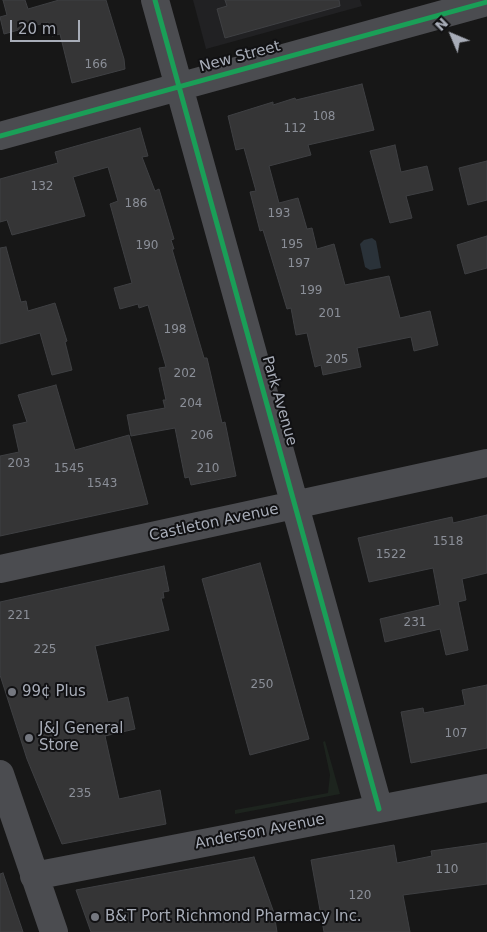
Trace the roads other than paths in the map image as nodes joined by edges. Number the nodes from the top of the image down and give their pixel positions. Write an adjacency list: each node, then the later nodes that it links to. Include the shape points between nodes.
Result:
1 (155, 0): 3 (street, Park Avenue)
2 (487, 2): 3 (street, New Street)
3 (179, 87): 4 (street, New Street); 6 (street, Park Avenue)
4 (0, 136)
5 (487, 463): 6 (street, Castleton Avenue)
6 (295, 506): 7 (street, Castleton Avenue); 10 (street, Park Avenue)
7 (0, 569)
8 (0, 774): 11 (street)
9 (487, 788): 10 (street, Anderson Avenue)
10 (379, 808): 11 (street, Anderson Avenue)
11 (34, 876): 12 (street)
12 (54, 932)

